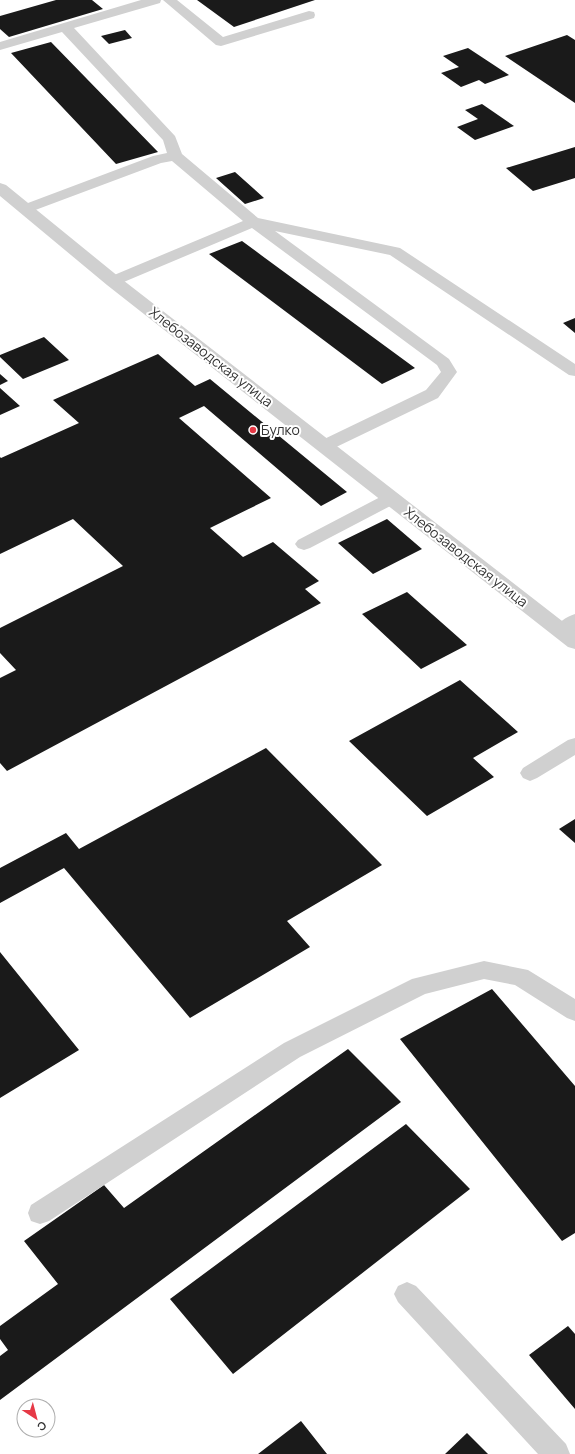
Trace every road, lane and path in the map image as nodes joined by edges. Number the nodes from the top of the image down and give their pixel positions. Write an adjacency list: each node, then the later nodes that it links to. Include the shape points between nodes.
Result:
1 (155, 0): 4 (lane)
2 (169, 0): 3 (lane, via 221,42)
3 (309, 14)
4 (65, 26): 5 (lane); 6 (lane, via 170,139)
5 (0, 46)
6 (175, 156): 8 (lane, via 158,159); 9 (lane)
7 (0, 188): 8 (street, Хлебозаводская улица)
8 (25, 209): 10 (street, Хлебозаводская улица)
9 (253, 222): 10 (lane); 11 (lane, via 395,251); 12 (lane, via 443,362 450,372 432,394)
10 (113, 281): 12 (street, Хлебозаводская улица)
11 (575, 371)
12 (324, 446): 13 (street, Хлебозаводская улица)
13 (392, 498): 14 (lane); 15 (street, Хлебозаводская улица)
14 (304, 544)
15 (571, 632)
16 (575, 745): 17 (lane)
17 (530, 773)
18 (575, 1011): 19 (lane, via 520,977 484,970 420,986 292,1050)
19 (40, 1214)
20 (407, 1294): 21 (lane)
21 (556, 1454)

